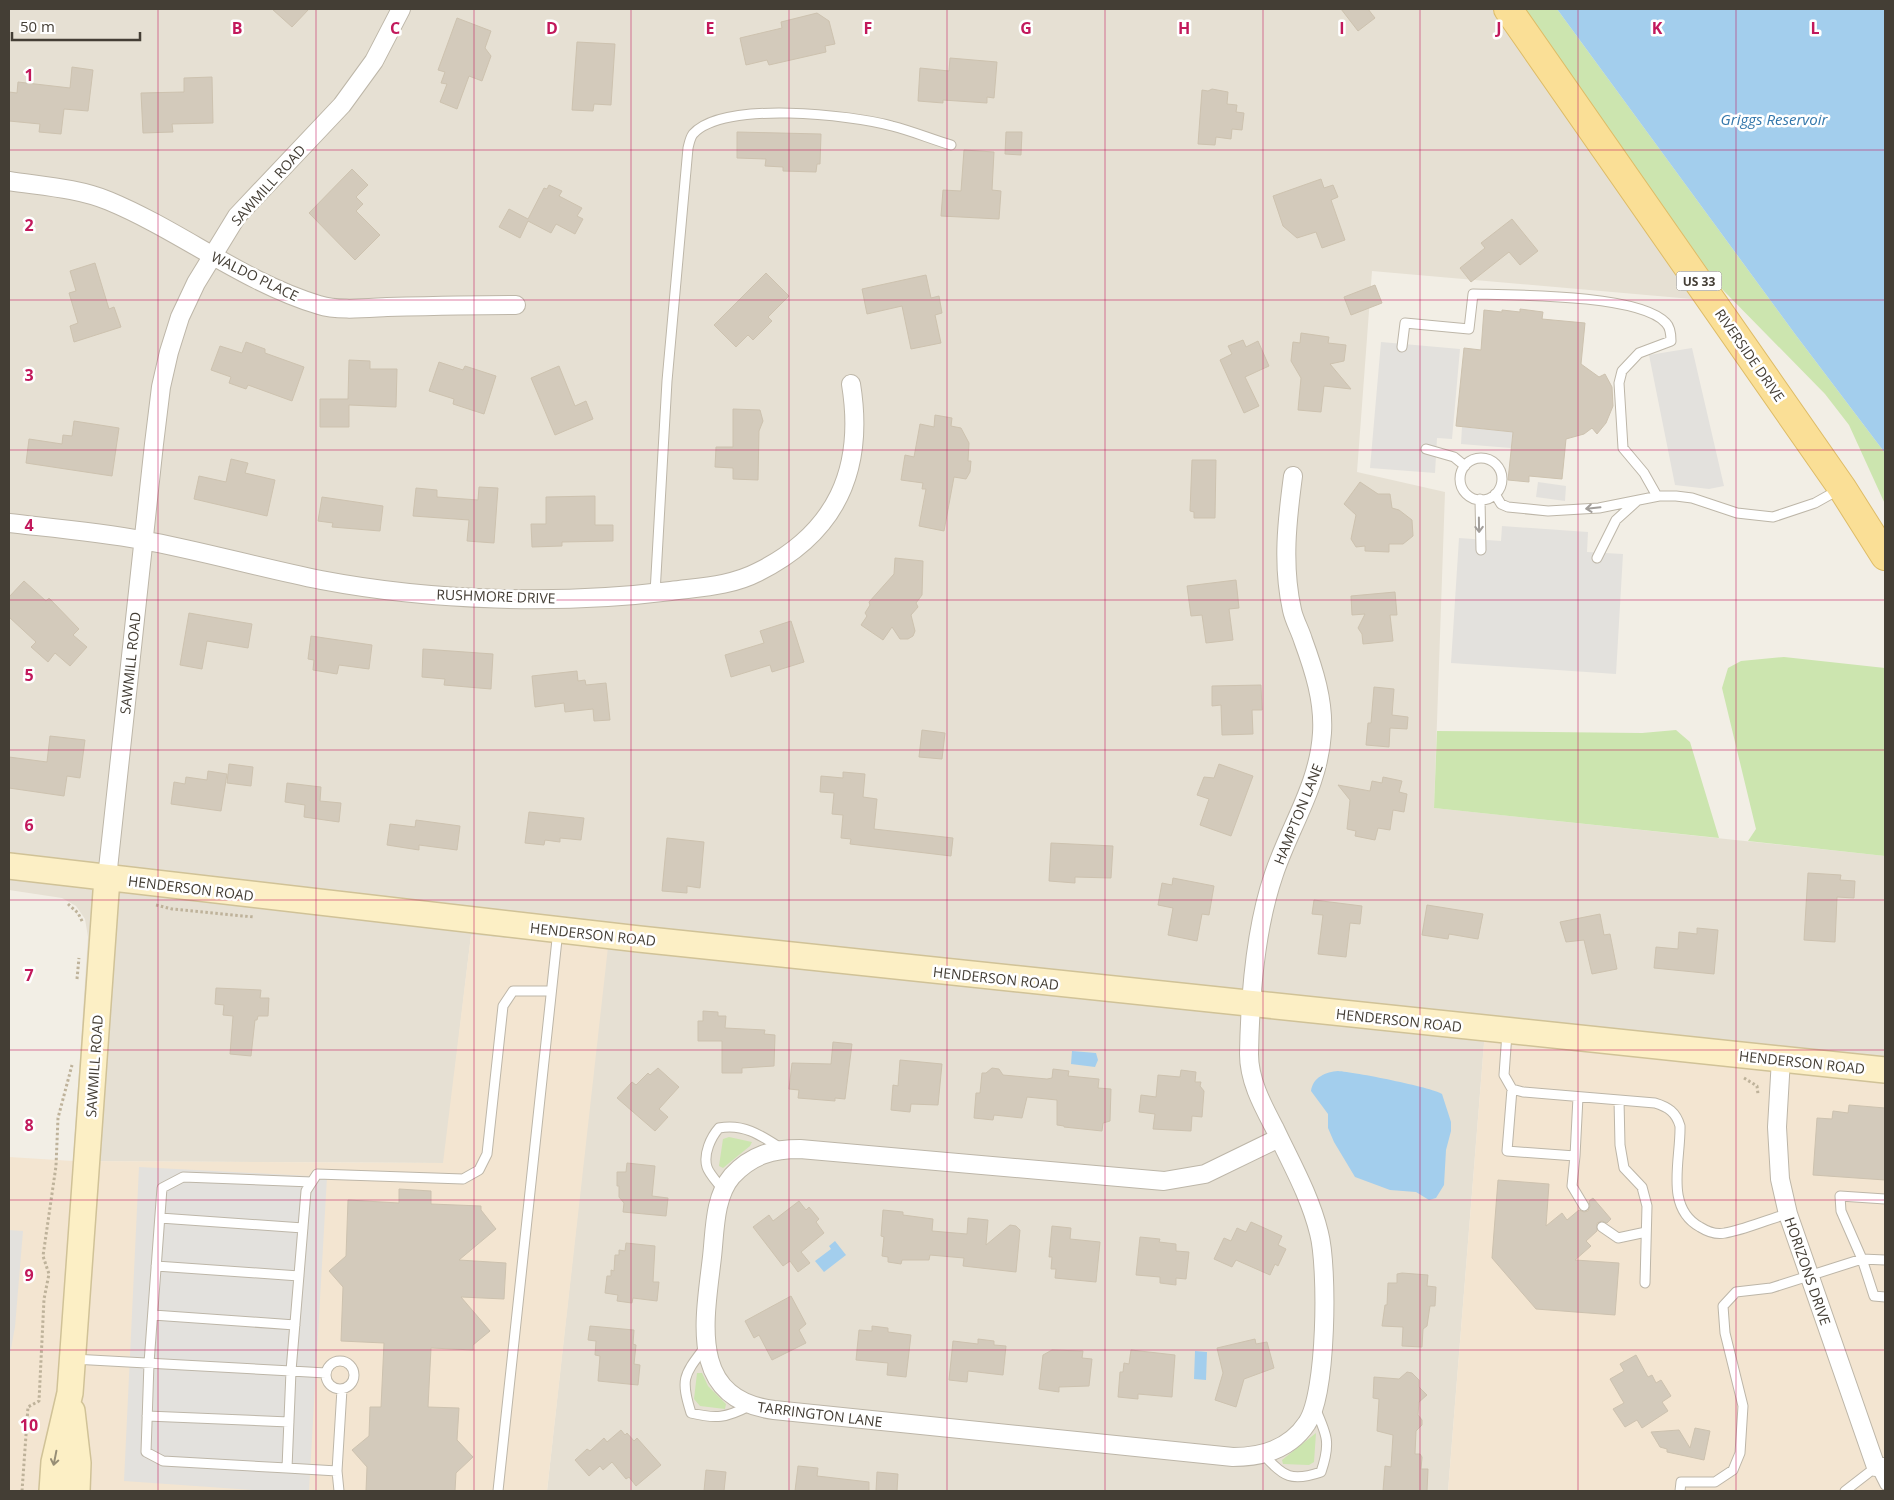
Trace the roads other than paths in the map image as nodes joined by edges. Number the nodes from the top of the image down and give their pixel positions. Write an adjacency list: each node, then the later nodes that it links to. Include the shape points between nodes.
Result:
1 (401, 9): 5 (street, SAWMILL ROAD, via 374,61 342,105 237,216)
2 (1508, 9): 12 (main road, RIVERSIDE DRIVE / US 33)
3 (951, 145): 22 (lane, via 891,126 832,115 788,113 744,115 701,128 692,135 688,148 666,390)
4 (9, 181): 5 (street, WALDO PLACE, via 108,200 155,222)
5 (212, 255): 6 (street, WALDO PLACE, via 281,292 321,306); 18 (street, SAWMILL ROAD, via 180,316 169,352 161,388)
6 (516, 304)
7 (1402, 347): 14 (lane, via 1405,323 1469,329 1473,294 1580,297 1615,303 1661,318 1668,324 1671,341 1639,353 1622,371 1618,383 1623,448 1644,473)
8 (851, 384): 22 (street, RUSHMORE DRIVE, via 855,428 850,470 838,502 824,523 805,542 757,573 723,584)
9 (1426, 449): 10 (lane, via 1454,457)
10 (1466, 466): 13 (lane, via 1471,461 1484,458 1496,464 1502,483); 15 (lane, via 1462,485 1470,496)
11 (1293, 476): 27 (street, HAMPTON LANE, via 1286,575 1292,612 1322,699 1320,759 1307,799 1274,875 1263,912 1256,950)
12 (1842, 488): 14 (lane, via 1815,503 1773,517 1737,513 1692,498); 20 (main road, RIVERSIDE DRIVE / US 33)
13 (1495, 494): 15 (lane); 16 (lane, one-way to 13, via 1599,508 1548,511 1508,507 1501,504)
14 (1657, 496): 16 (lane)
15 (1480, 499): 19 (lane, one-way to 19)
16 (1641, 499): 21 (lane, via 1616,520)
17 (9, 523): 18 (street, RUSHMORE DRIVE)
18 (144, 540): 22 (street, RUSHMORE DRIVE, via 322,580 412,592 505,598 587,598); 24 (street, SAWMILL ROAD)
19 (1481, 550)
20 (1885, 556)
21 (1597, 558)
22 (655, 593)
23 (9, 866): 24 (main road, HENDERSON ROAD)
24 (108, 878): 25 (main road, HENDERSON ROAD); 56 (main road, SAWMILL ROAD)
25 (558, 930): 26 (lane); 27 (main road, HENDERSON ROAD)
26 (551, 991): 37 (lane, via 513,991 503,1006 487,1154 479,1170 462,1179 317,1174); 74 (lane)
27 (1253, 1005): 28 (main road, HENDERSON ROAD); 34 (street, TARRINGTON LANE, via 1250,1069)
28 (1507, 1031): 29 (main road, HENDERSON ROAD); 31 (lane, via 1504,1075)
29 (1781, 1060): 30 (main road, HENDERSON ROAD); 41 (street, HORIZONS DRIVE, via 1776,1127 1780,1179)
30 (1885, 1070)
31 (1512, 1089): 32 (lane); 36 (lane, via 1507,1151)
32 (1578, 1097): 33 (lane); 36 (lane)
33 (1620, 1100): 41 (lane, via 1667,1106 1677,1117 1680,1146 1677,1189 1681,1208 1698,1226 1709,1233 1725,1233); 45 (lane, via 1621,1153 1624,1168 1642,1188 1647,1206)
34 (1279, 1138): 35 (street, TARRINGTON LANE, via 1205,1174 1164,1181); 63 (street, TARRINGTON LANE, via 1306,1193 1320,1235 1324,1327)
35 (782, 1149): 38 (street, TARRINGTON LANE, via 763,1153 746,1164 731,1177); 38 (lane, via 754,1131 738,1127 719,1128 710,1143 707,1167)
36 (1575, 1156): 40 (lane, via 1572,1186)
37 (312, 1182): 42 (lane, via 183,1177 162,1188); 44 (lane, via 306,1191)
38 (724, 1190): 55 (street, TARRINGTON LANE, via 716,1224 705,1322)
39 (1885, 1199): 46 (lane, via 1840,1196 1841,1211)
40 (1584, 1206)
41 (1788, 1214): 49 (street, HORIZONS DRIVE)
42 (160, 1218): 44 (lane); 48 (lane)
43 (1602, 1227): 45 (lane, via 1618,1238)
44 (303, 1228): 50 (lane)
45 (1646, 1232): 51 (lane)
46 (1862, 1259): 47 (lane); 49 (lane); 52 (lane, via 1874,1296)
47 (1885, 1260)
48 (156, 1266): 50 (lane); 53 (lane)
49 (1808, 1275): 67 (street, HORIZONS DRIVE); 75 (lane, via 1771,1288 1736,1292 1723,1306 1725,1333 1743,1406 1740,1453 1733,1470 1714,1482 1681,1482)
50 (299, 1276): 54 (lane)
51 (1645, 1283)
52 (1885, 1297)
53 (153, 1315): 54 (lane); 57 (lane)
54 (295, 1325): 58 (lane)
55 (706, 1347): 62 (street, TARRINGTON LANE, via 722,1384); 62 (lane, via 687,1372 684,1391 691,1413 713,1418 732,1415)
56 (73, 1359): 57 (lane); 61 (main road, SAWMILL ROAD)
57 (149, 1364): 58 (lane); 64 (lane)
58 (291, 1371): 59 (lane); 65 (lane)
59 (326, 1373): 60 (lane, via 329,1384); 60 (lane, via 336,1361 350,1364 354,1372 353,1381)
60 (342, 1389): 69 (lane)
61 (70, 1393): 71 (main road, SAWMILL ROAD, one-way to 71, via 54,1462); 72 (main road, SAWMILL ROAD, via 78,1463)
62 (749, 1406): 66 (street, TARRINGTON LANE, via 1233,1457)
63 (1314, 1408): 66 (street, TARRINGTON LANE, via 1307,1424 1293,1438 1276,1451); 66 (lane, via 1326,1432 1328,1452 1321,1472 1304,1478 1280,1473)
64 (147, 1416): 65 (lane); 68 (lane, via 146,1452 163,1461)
65 (289, 1422): 68 (lane)
66 (1264, 1455)
67 (1881, 1467): 70 (lane); 76 (lane)
68 (287, 1468): 69 (lane)
69 (337, 1471): 73 (lane)
70 (1885, 1485)
71 (52, 1491)
72 (77, 1491)
73 (339, 1491)
74 (498, 1491)
75 (1680, 1491)
76 (1846, 1491)

